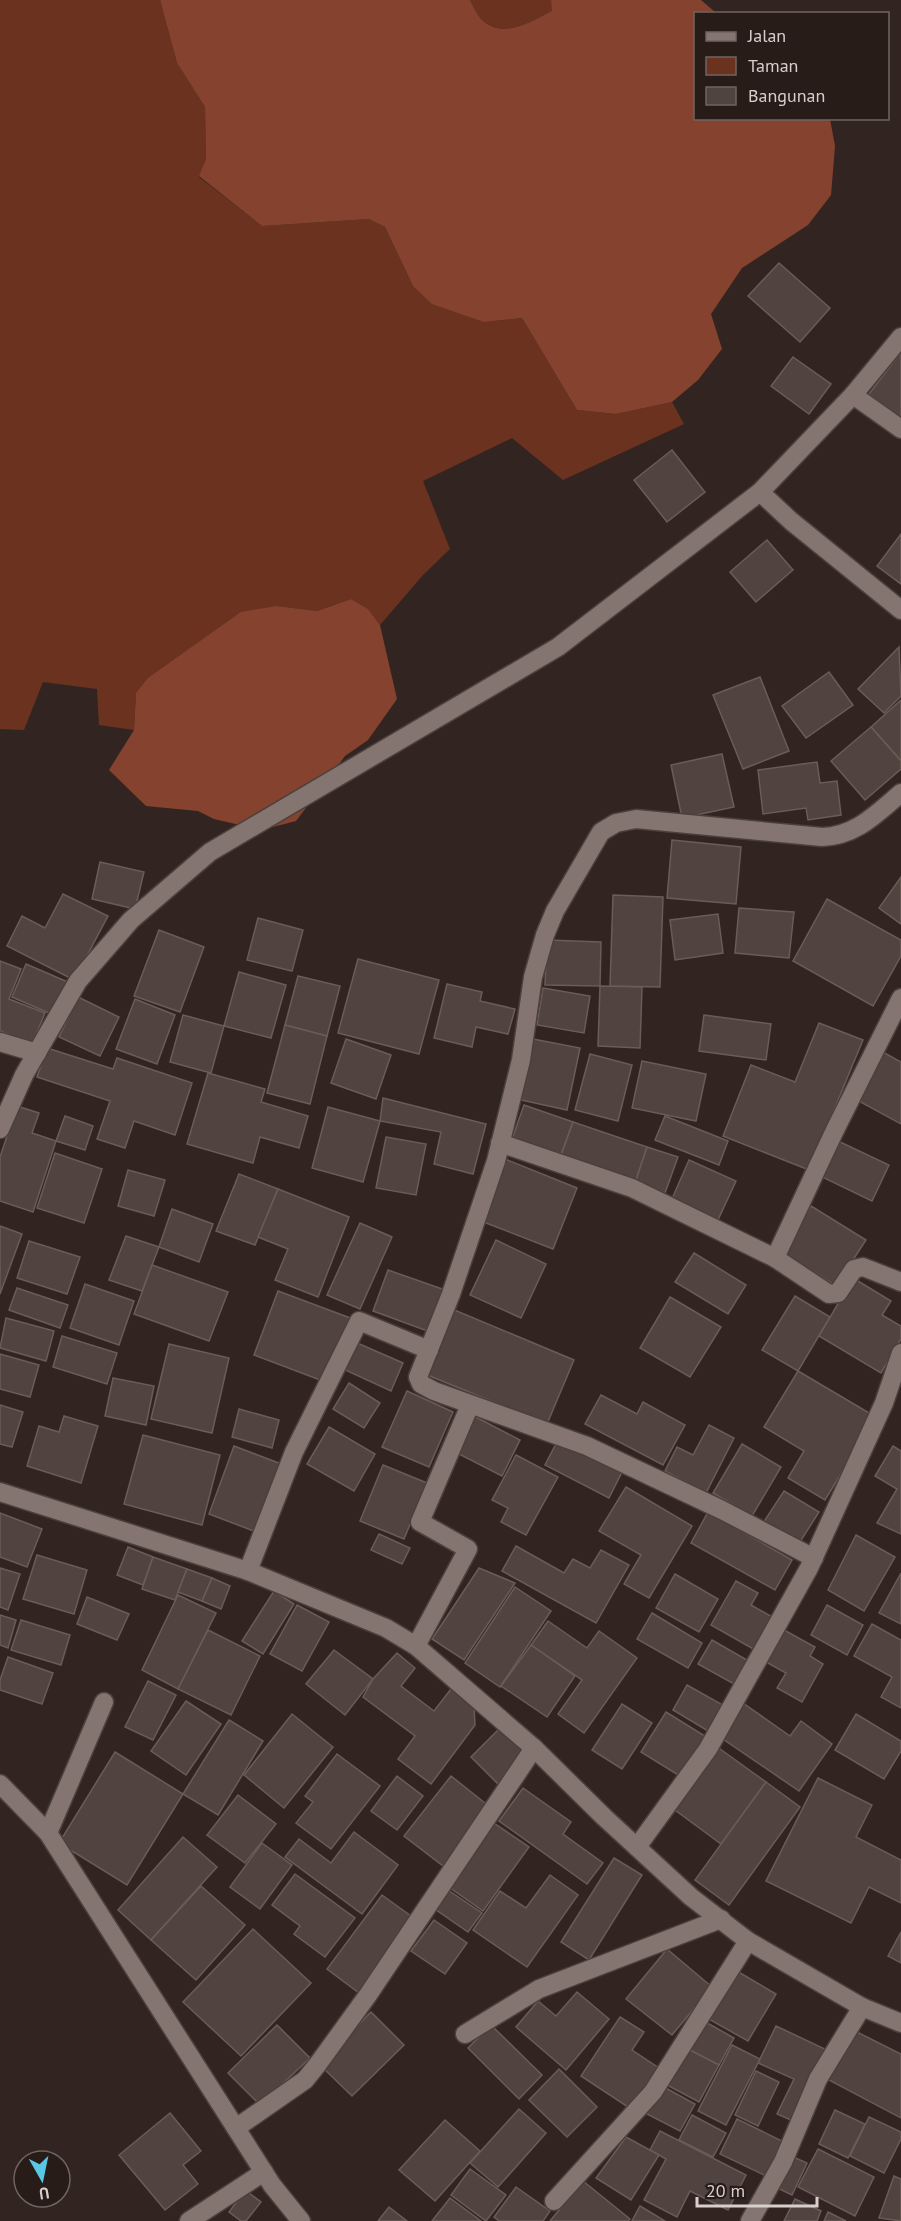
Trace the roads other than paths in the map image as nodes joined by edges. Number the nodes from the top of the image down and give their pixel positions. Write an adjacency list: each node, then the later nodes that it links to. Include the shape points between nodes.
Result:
1 (901, 337): 2 (street)
2 (853, 395): 3 (street); 4 (street)
3 (901, 429)
4 (760, 492): 5 (street); 9 (street, via 558,647 210,852 131,920 78,981)
5 (901, 610)
6 (901, 793): 11 (street, via 857,830 840,837 636,819 616,823 601,832 544,935 533,977 521,1060)
7 (901, 998): 12 (street)
8 (0, 1042): 9 (street)
9 (37, 1053): 10 (street)
10 (0, 1129)
11 (500, 1143): 12 (street, via 632,1188); 14 (street, via 477,1220)
12 (775, 1258): 13 (street, via 833,1295 854,1269 863,1267)
13 (901, 1282)
14 (429, 1350): 16 (street, via 418,1381); 19 (street, via 359,1321 294,1452)
15 (901, 1353): 18 (street, via 884,1403)
16 (470, 1405): 18 (street, via 586,1446); 20 (street, via 420,1522 468,1549)
17 (0, 1492): 19 (street)
18 (814, 1558): 25 (street, via 708,1749)
19 (248, 1570): 20 (street, via 386,1628)
20 (416, 1646): 22 (street)
21 (104, 1702): 24 (street)
22 (534, 1748): 25 (street); 31 (street, via 318,2064 305,2080)
23 (0, 1784): 24 (street)
24 (48, 1833): 31 (street)
25 (637, 1847): 26 (street)
26 (719, 1918): 27 (street); 30 (street, via 539,1989)
27 (748, 1941): 28 (street); 33 (street, via 652,2092)
28 (862, 2007): 29 (street); 36 (street, via 818,2079 783,2162)
29 (901, 2023)
30 (465, 2034)
31 (236, 2128): 32 (street)
32 (264, 2172): 34 (street); 35 (street)
33 (554, 2201)
34 (189, 2221)
35 (301, 2221)
36 (750, 2221)

